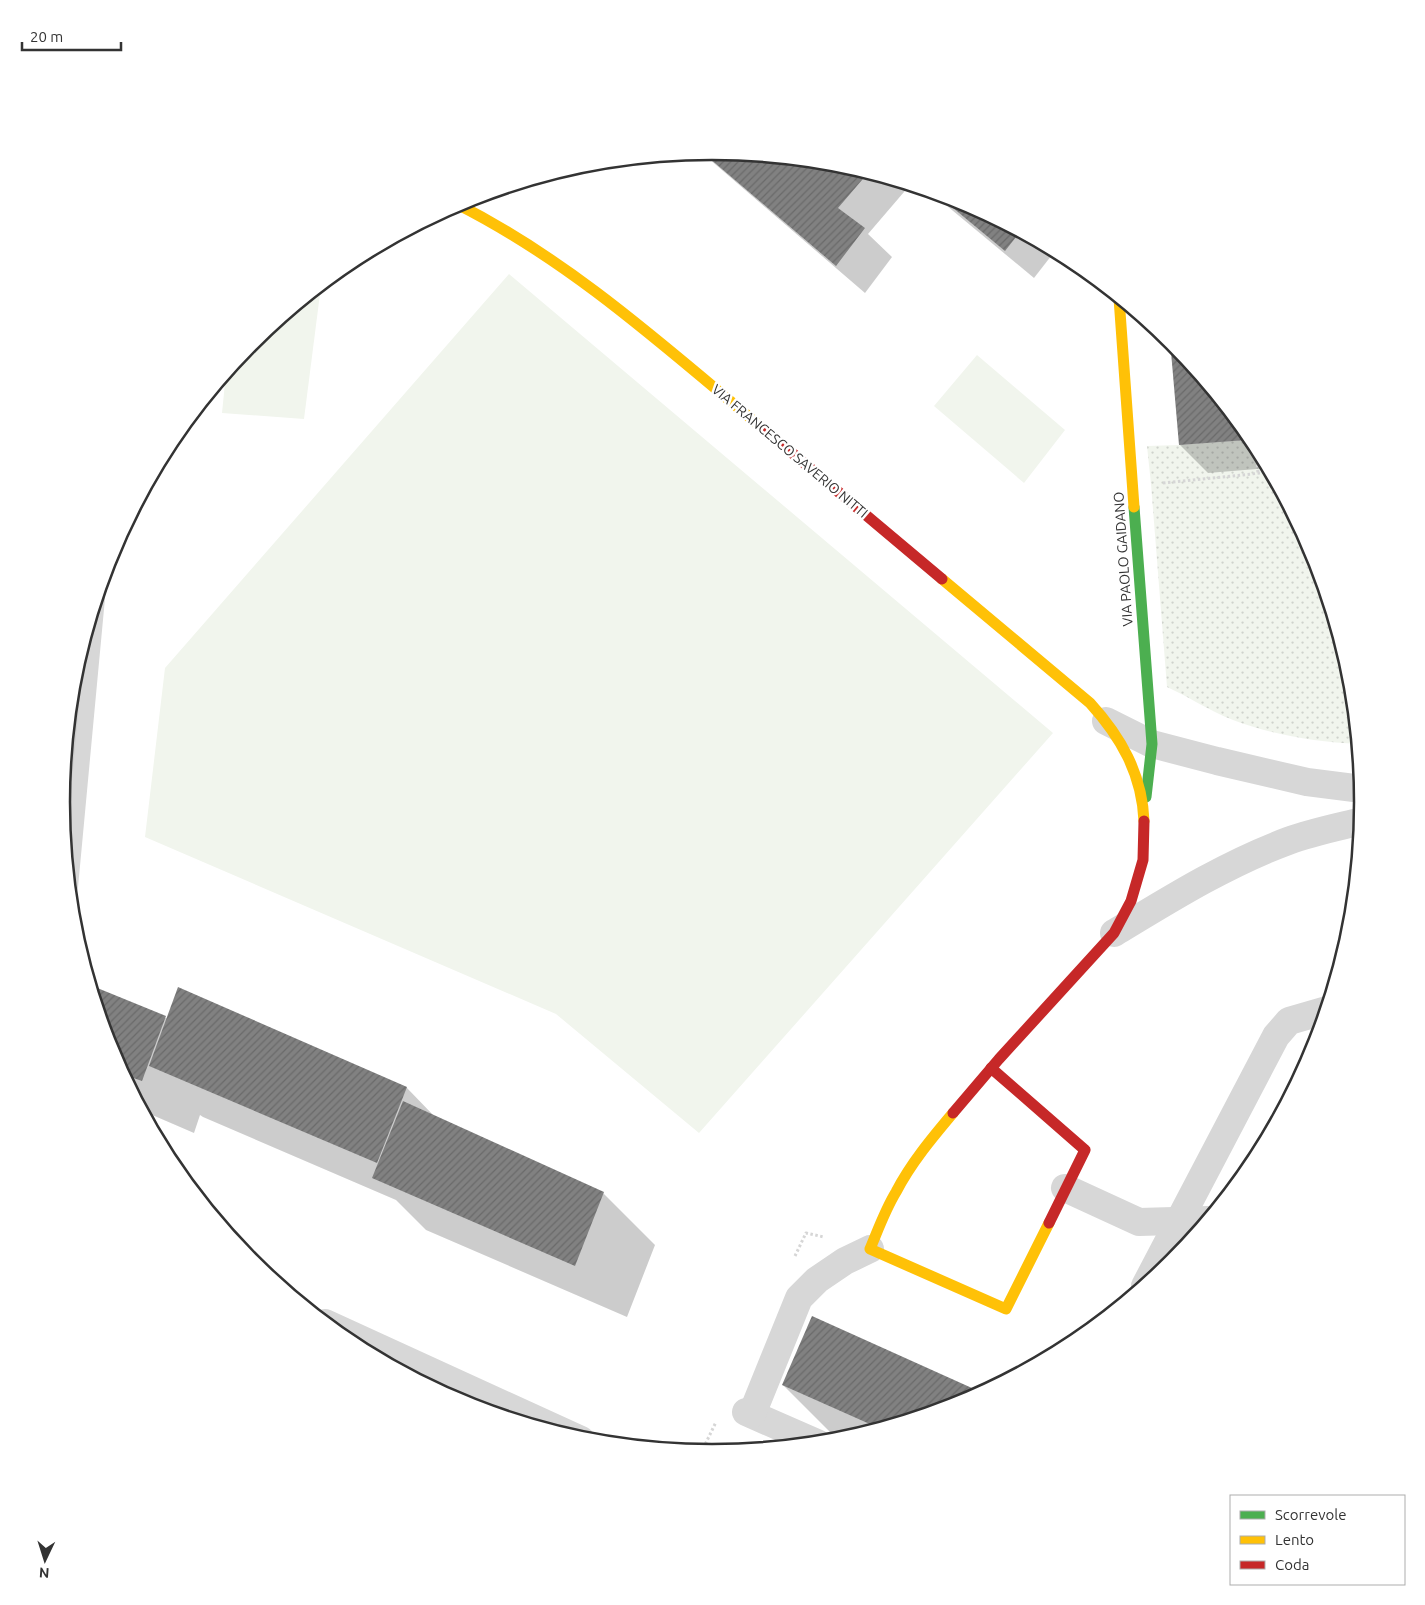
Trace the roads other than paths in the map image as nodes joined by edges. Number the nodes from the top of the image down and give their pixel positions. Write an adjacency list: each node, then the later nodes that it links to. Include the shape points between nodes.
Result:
1 (467, 209): 4 (street, VIA FRANCESCO SAVERIO NITTI, via 537,249 622,310 1090,703)
2 (1120, 306): 5 (street, VIA PAOLO GAIDANO)
3 (94, 629): 9 (lane)
4 (1106, 721): 5 (street, VIA FRANCESCO SAVERIO NITTI); 7 (street, VIA FRANCESCO SAVERIO NITTI, via 1136,773)
5 (1152, 744): 6 (street, VIA FRANCESCO SAVERIO NITTI, via 1307,782); 7 (street, VIA PAOLO GAIDANO)
6 (1355, 788)
7 (1144, 818): 10 (street, VIA FRANCESCO SAVERIO NITTI, via 1142,860 1131,901)
8 (1355, 822): 10 (street, VIA FRANCESCO SAVERIO NITTI, via 1290,840 1247,858 1174,896)
9 (72, 860)
10 (1114, 933): 12 (street, VIA FRANCESCO SAVERIO NITTI)
11 (1320, 1012): 15 (street, via 1289,1021 1276,1036)
12 (991, 1068): 13 (street, via 1085,1150); 16 (street, VIA FRANCESCO SAVERIO NITTI, via 942,1126 898,1186)
13 (1065, 1188): 15 (street, via 1139,1222); 16 (street, via 1006,1309)
14 (1201, 1220): 15 (street)
15 (1180, 1221): 17 (street)
16 (870, 1249): 20 (street, via 817,1280 799,1298 749,1413)
17 (1154, 1269)
18 (357, 1338): 19 (street)
19 (537, 1420)
20 (805, 1439)

